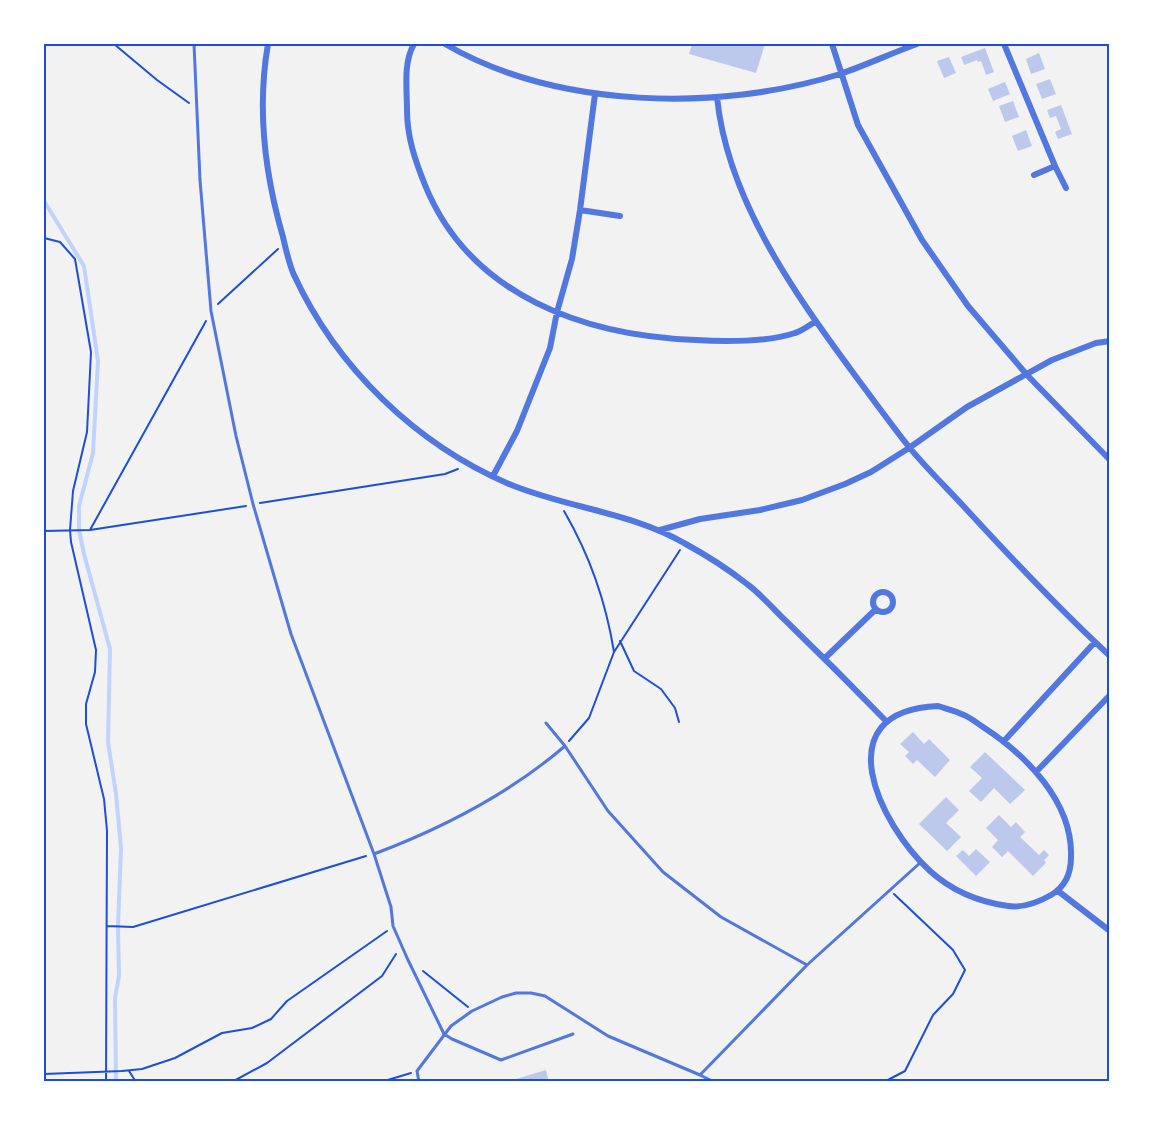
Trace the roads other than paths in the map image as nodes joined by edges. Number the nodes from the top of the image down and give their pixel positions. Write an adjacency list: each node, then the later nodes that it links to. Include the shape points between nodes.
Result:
1 (194, 44): 34 (lane, via 211,311 236,436 291,634)
2 (268, 44): 22 (street, via 263,87 267,164 293,274 328,334 370,385 422,434)
3 (414, 44): 16 (street, via 408,58 409,140 432,202 455,238 483,269 525,299)
4 (445, 44): 9 (street, via 538,81)
5 (832, 44): 8 (street)
6 (917, 44): 8 (street)
7 (1004, 44): 11 (street)
8 (841, 74): 10 (street, via 778,89); 19 (street, via 858,125 922,240 968,306)
9 (595, 94): 10 (street); 14 (street)
10 (717, 97): 17 (street, via 726,147 751,210)
11 (1055, 166): 12 (street); 13 (street)
12 (1034, 175)
13 (1066, 188)
14 (580, 210): 15 (street); 16 (street)
15 (620, 216)
16 (557, 312): 17 (street, via 645,336 722,341 796,333); 22 (street, via 550,348 534,391)
17 (815, 322): 20 (street)
18 (1110, 340): 19 (street, via 1070,351)
19 (1027, 375): 20 (street, via 967,407); 21 (street)
20 (909, 447): 23 (street, via 871,472 802,500); 25 (street, via 999,546)
21 (1110, 460)
22 (493, 476): 23 (street, via 559,502)
23 (659, 530): 27 (street, via 748,585)
24 (876, 609): 27 (street)
25 (1095, 642): 26 (street); 31 (street)
26 (1110, 656)
27 (825, 658): 29 (street)
28 (1110, 694): 33 (street)
29 (887, 722): 31 (street, via 918,707 938,706 965,715); 35 (street, via 875,738 871,772 880,803)
30 (546, 723): 32 (lane)
31 (1004, 741): 33 (street)
32 (565, 746): 34 (lane, via 519,782 445,825); 38 (lane, via 608,812 663,872 720,917)
33 (1036, 772): 36 (street, via 1066,823 1070,841 1071,869)
34 (374, 854): 39 (lane, via 393,926)
35 (922, 862): 36 (street, via 971,898 1010,906 1038,902); 38 (lane)
36 (1058, 891): 37 (street)
37 (1110, 931)
38 (807, 965): 41 (lane)
39 (444, 1034): 40 (lane, via 501,1060); 41 (lane, via 472,1011 494,1000 531,993 544,996 608,1036); 42 (lane, via 417,1071)
40 (573, 1034)
41 (700, 1076): 43 (lane)
42 (419, 1082)
43 (714, 1082)

